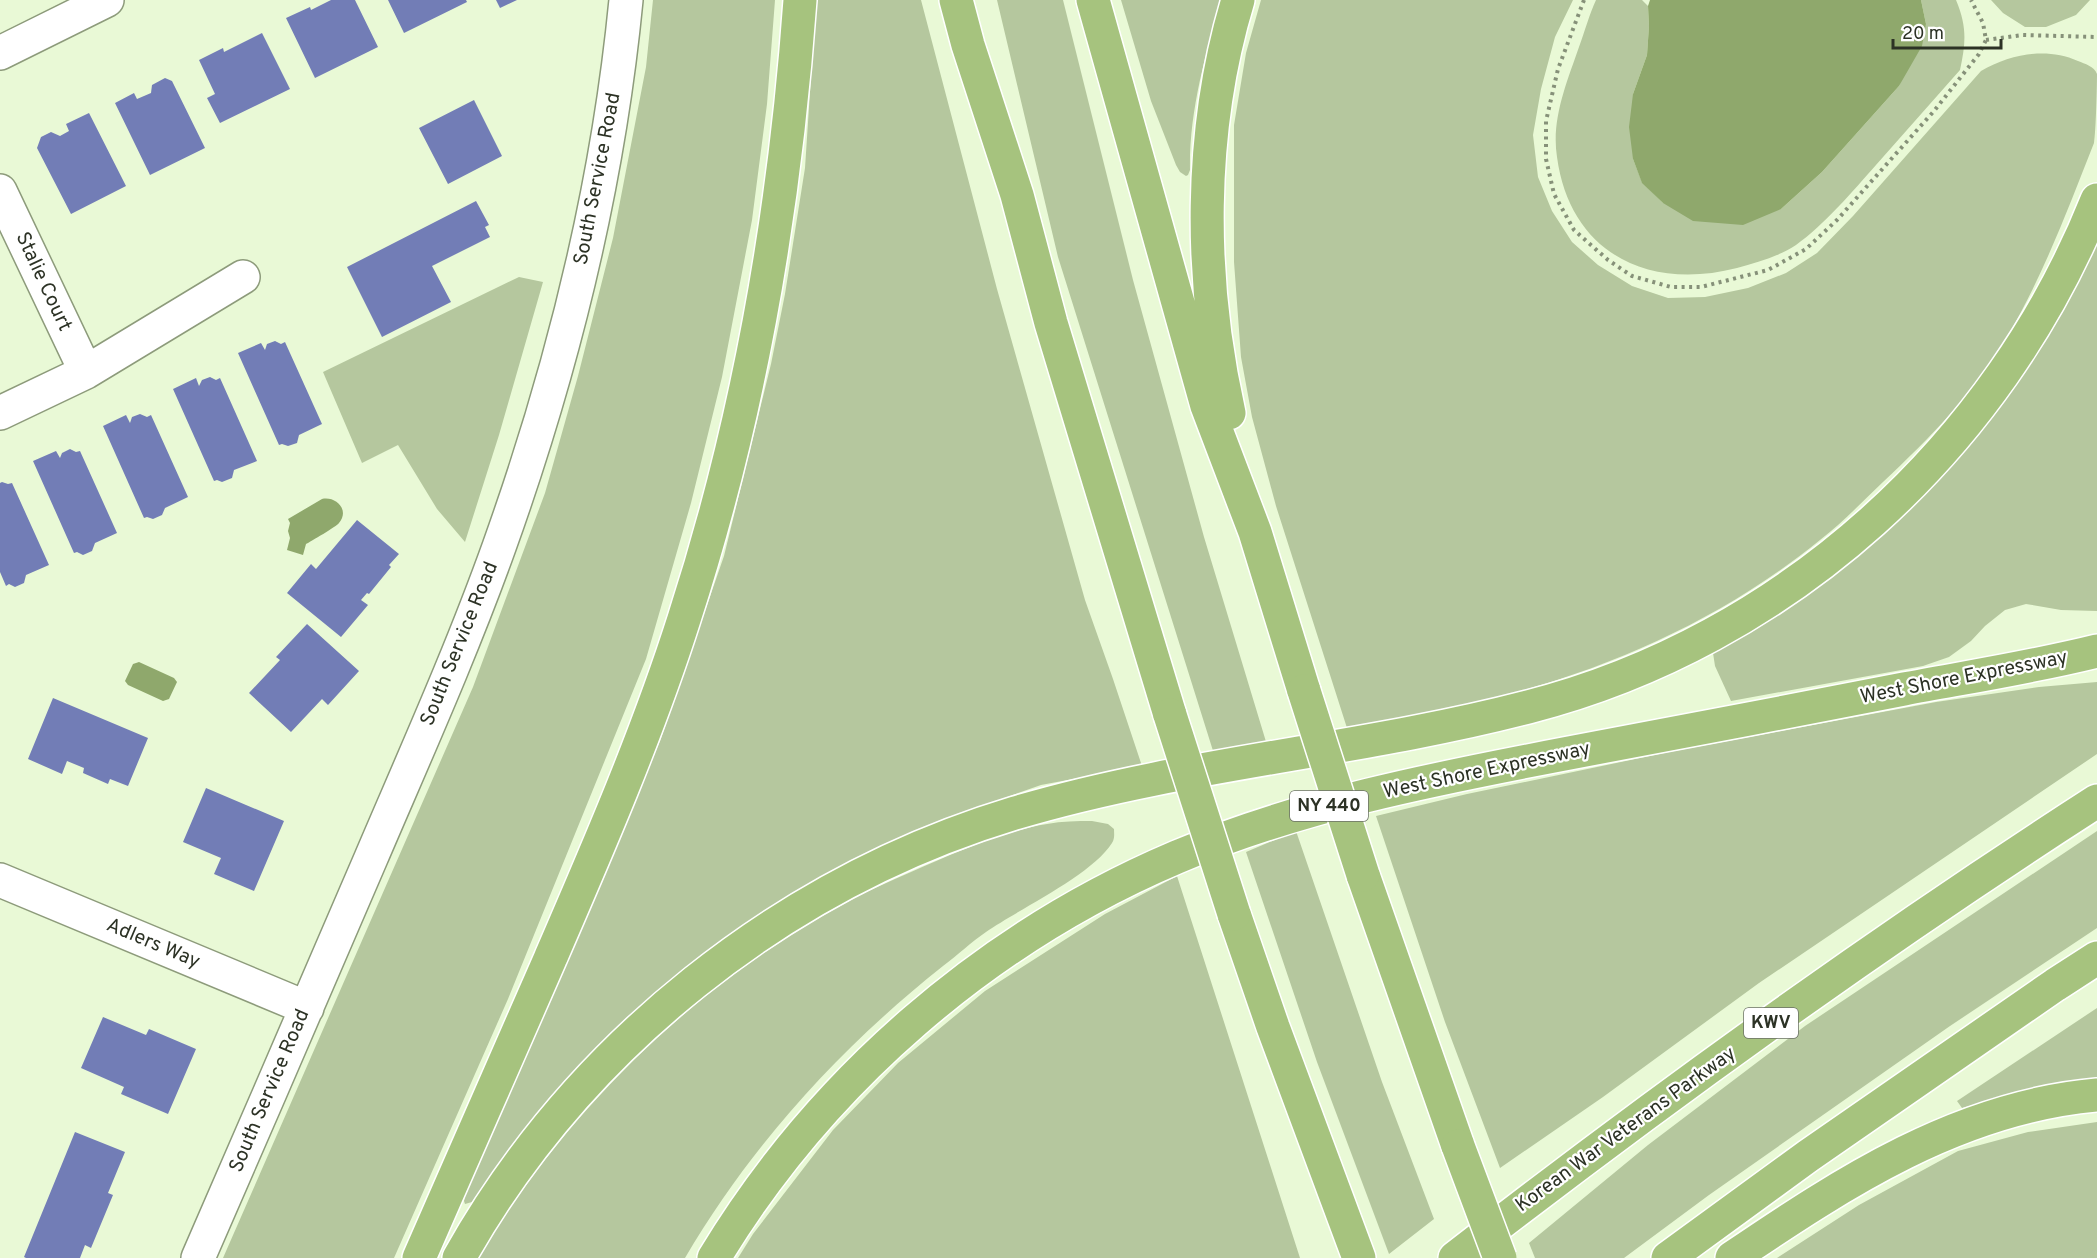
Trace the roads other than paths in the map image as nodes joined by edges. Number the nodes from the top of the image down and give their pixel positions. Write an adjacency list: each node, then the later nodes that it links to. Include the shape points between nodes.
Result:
1 (107, 0): 8 (street)
2 (626, 0): 20 (street, South Service Road, via 594,212 525,468 468,628)
3 (800, 0): 24 (highway, via 787,144 764,301 728,468 685,618 607,825)
4 (956, 0): 10 (highway)
5 (979, 0): 10 (highway)
6 (1093, 0): 15 (highway, via 1207,406)
7 (1238, 0): 15 (highway, via 1212,124 1208,226 1219,365)
8 (0, 52)
9 (0, 191): 13 (street, Stalie Court)
10 (1017, 195): 22 (highway, bridge, via 1051,323 1170,715 1273,1027)
11 (2097, 200): 25 (highway, via 2034,327 1954,440 1892,504 1790,587 1667,658 1534,706 1098,792 1002,818 891,860 745,945 647,1022 550,1125 499,1194)
12 (243, 277): 13 (street)
13 (86, 372): 14 (street)
14 (0, 413)
15 (1256, 532): 28 (highway, bridge, via 1363,875)
16 (2097, 651): 26 (highway, West Shore Expressway / NY 440, via 1422,782 1288,817 1176,857 1076,907 936,1001 817,1119 782,1160)
17 (2097, 801): 27 (highway, Korean War Veterans Parkway / KWV, via 1791,1008)
18 (0, 880): 20 (street, Adlers Way)
19 (2097, 958): 29 (highway, via 1808,1156)
20 (307, 1008): 23 (street, South Service Road)
21 (2097, 1095): 30 (highway, via 1990,1116 1935,1137 1849,1182)
22 (1353, 1244)
23 (198, 1258)
24 (419, 1258)
25 (459, 1258)
26 (714, 1258)
27 (1455, 1258)
28 (1500, 1258)
29 (1668, 1258)
30 (1732, 1258)

